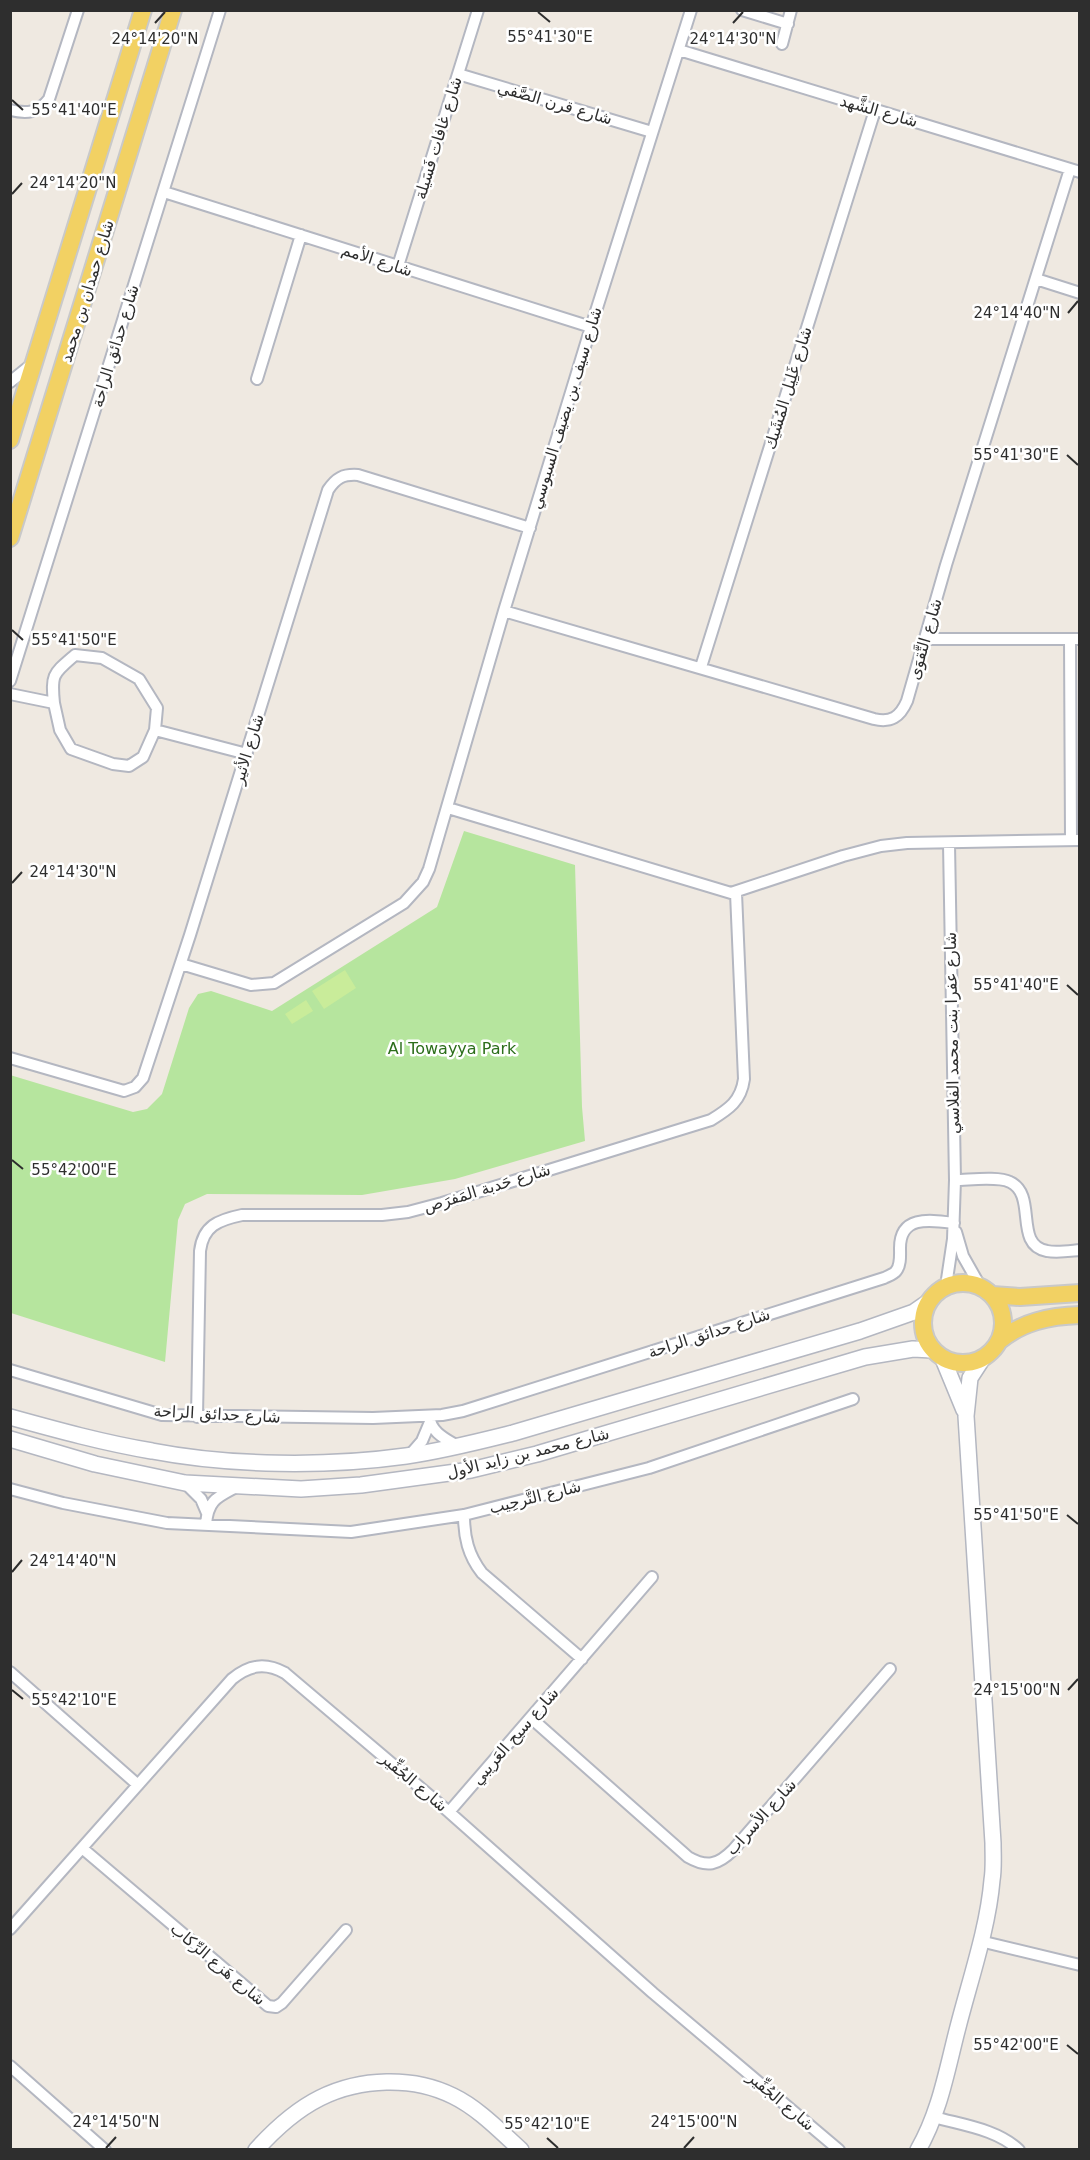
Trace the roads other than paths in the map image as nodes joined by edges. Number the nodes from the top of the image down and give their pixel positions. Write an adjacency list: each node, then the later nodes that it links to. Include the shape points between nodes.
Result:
1 (78, 10): 13 (street, via 50,99 33,112)
2 (143, 10): 23 (main road, شارع حمدان بن محمد)
3 (173, 10): 28 (main road, شارع حمدان بن محمد)
4 (220, 10): 17 (street, شارع حدائق الراحة)
5 (478, 10): 12 (street, شارع غافات فَسَيلة)
6 (691, 10): 11 (street, شارع سيف بن يضيف السبوسي)
7 (742, 10): 9 (street)
8 (792, 10): 9 (street)
9 (788, 24): 10 (street)
10 (782, 44)
11 (679, 50): 14 (street, شارع الشَّهد); 15 (street, شارع سيف بن يضيف السبوسي)
12 (458, 74): 15 (street, شارع قرن الصَّفي); 19 (street, شارع غافات فَسَيلة)
13 (10, 110)
14 (875, 110): 16 (street, شارع الشَّهد); 32 (street, شارع غَلِيل المُشَيك)
15 (652, 132): 22 (street, شارع سيف بن يضيف السبوسي)
16 (1075, 171): 20 (street, شارع التَّقوَى)
17 (164, 192): 18 (street, شارع الأمم); 33 (street, شارع حدائق الراحة)
18 (301, 236): 19 (street, شارع الأمم); 24 (street)
19 (398, 266): 22 (street, شارع الأمم)
20 (1036, 279): 21 (street); 30 (street, شارع التَّقوَى)
21 (1080, 293)
22 (591, 327): 27 (street, شارع سيف بن يضيف السبوسي)
23 (36, 357): 25 (street); 26 (main road, شارع حمدان بن محمد)
24 (257, 379)
25 (10, 382)
26 (10, 440)
27 (530, 528): 29 (street, شارع سيف بن يضيف السبوسي); 37 (street, شارع الأثير, via 358,475 346,474 335,480 328,490)
28 (10, 538)
29 (504, 611): 32 (street, شارع التَّقوَى); 38 (street, شارع سيف بن يضيف السبوسي)
30 (926, 639): 31 (street); 32 (street, شارع التَّقوَى, via 902,711 884,721)
31 (1075, 639): 39 (street)
32 (701, 667)
33 (10, 681)
34 (10, 693): 35 (street)
35 (54, 703): 36 (street, via 60,730 71,749 113,764 129,766 142,757); 36 (street, via 52,683 56,671 75,655 102,658 139,679 157,708)
36 (154, 730): 37 (street)
37 (247, 754): 42 (street, شارع الأثير)
38 (448, 808): 41 (street); 42 (street, شارع سيف بن يضيف السبوسي, via 429,869 411,897 274,983 251,985)
39 (1075, 840): 40 (street)
40 (949, 844): 41 (street, via 881,846); 44 (street, شارع عفرا بنت محمد الفلاسي)
41 (736, 893): 59 (street, شارع حَدبة المَفرَص, via 744,1079 734,1105 711,1120 408,1212 242,1215 220,1220 201,1239)
42 (181, 964): 43 (street, شارع الأثير, via 143,1078 135,1087 124,1091 112,1089)
43 (10, 1058)
44 (955, 1180): 45 (street, شارع عفرا بنت محمد الفلاسي); 46 (street, via 1011,1182 1022,1193 1028,1232 1035,1244 1046,1251)
45 (954, 1223): 47 (street, شارع عفرا بنت محمد الفلاسي); 48 (street, شارع عفرا بنت محمد الفلاسي, via 963,1256); 60 (street, شارع حدائق الراحة, via 933,1220 908,1226 901,1237 896,1272 884,1278)
46 (1080, 1250)
47 (946, 1286): 48 (main road, via 969,1283); 50 (main road)
48 (986, 1290): 49 (main road, via 1020,1297); 52 (main road, via 999,1305 1003,1317)
49 (1080, 1293)
50 (927, 1303): 53 (main road, via 922,1328); 62 (main road, شارع محمد بن زايد الأول, via 914,1312 860,1331)
51 (1080, 1315): 52 (main road, via 1057,1316 1024,1325)
52 (999, 1341): 54 (main road)
53 (938, 1354): 54 (main road, via 956,1363); 57 (main road); 65 (main road, شارع محمد بن زايد الأول, via 913,1349 865,1357 471,1470 361,1485 301,1489)
54 (983, 1358): 57 (main road, via 970,1378)
55 (10, 1371): 59 (street, شارع حدائق الراحة, via 162,1415)
56 (853, 1399): 67 (street, شارع التَّرحِيب, via 649,1468)
57 (966, 1416): 79 (main road, via 993,1843 993,1879)
58 (10, 1417): 63 (main road, شارع محمد بن زايد الأول, via 95,1440 188,1456 299,1462)
59 (197, 1417): 60 (street, شارع حدائق الراحة)
60 (430, 1419): 62 (street, via 435,1431); 63 (street, via 422,1441)
61 (10, 1439): 64 (main road, شارع محمد بن زايد الأول, via 95,1464)
62 (459, 1447): 63 (main road, شارع محمد بن زايد الأول)
63 (409, 1456)
64 (185, 1483): 65 (main road, شارع محمد بن زايد الأول); 68 (street, via 201,1499)
65 (238, 1486): 68 (street, via 211,1503)
66 (10, 1489): 68 (street, شارع التَّرحِيب, via 167,1523)
67 (464, 1515): 68 (street, شارع التَّرحِيب, via 351,1532); 70 (street, via 464,1534 482,1573)
68 (207, 1518)
69 (652, 1577): 70 (street, شارع سيح العَريبي)
70 (582, 1659): 73 (street, شارع سيح العَريبي)
71 (890, 1669): 73 (street, شارع الأسراب, via 733,1850 710,1865 688,1857)
72 (10, 1672): 74 (street)
73 (531, 1719): 75 (street, شارع سيح العَريبي)
74 (138, 1785): 75 (street, شارع الجُفِّير, via 232,1679 251,1666 262,1665 285,1673); 76 (street, شارع الجُفِّير)
75 (449, 1812): 86 (street, شارع الجُفِّير, via 653,1993)
76 (82, 1848): 77 (street, شارع الجُفِّير); 78 (street, شارع هَزع الرِّكاب, via 268,2006 282,2003)
77 (10, 1929)
78 (346, 1930)
79 (980, 1941): 80 (street); 82 (main road)
80 (1080, 1965)
81 (10, 2067): 83 (street)
82 (934, 2117): 87 (main road); 88 (street, via 993,2134)
83 (105, 2150)
84 (255, 2150): 85 (main road, via 320,2098 377,2082 430,2086 454,2096)
85 (521, 2150)
86 (839, 2150)
87 (918, 2150)
88 (1019, 2150)

